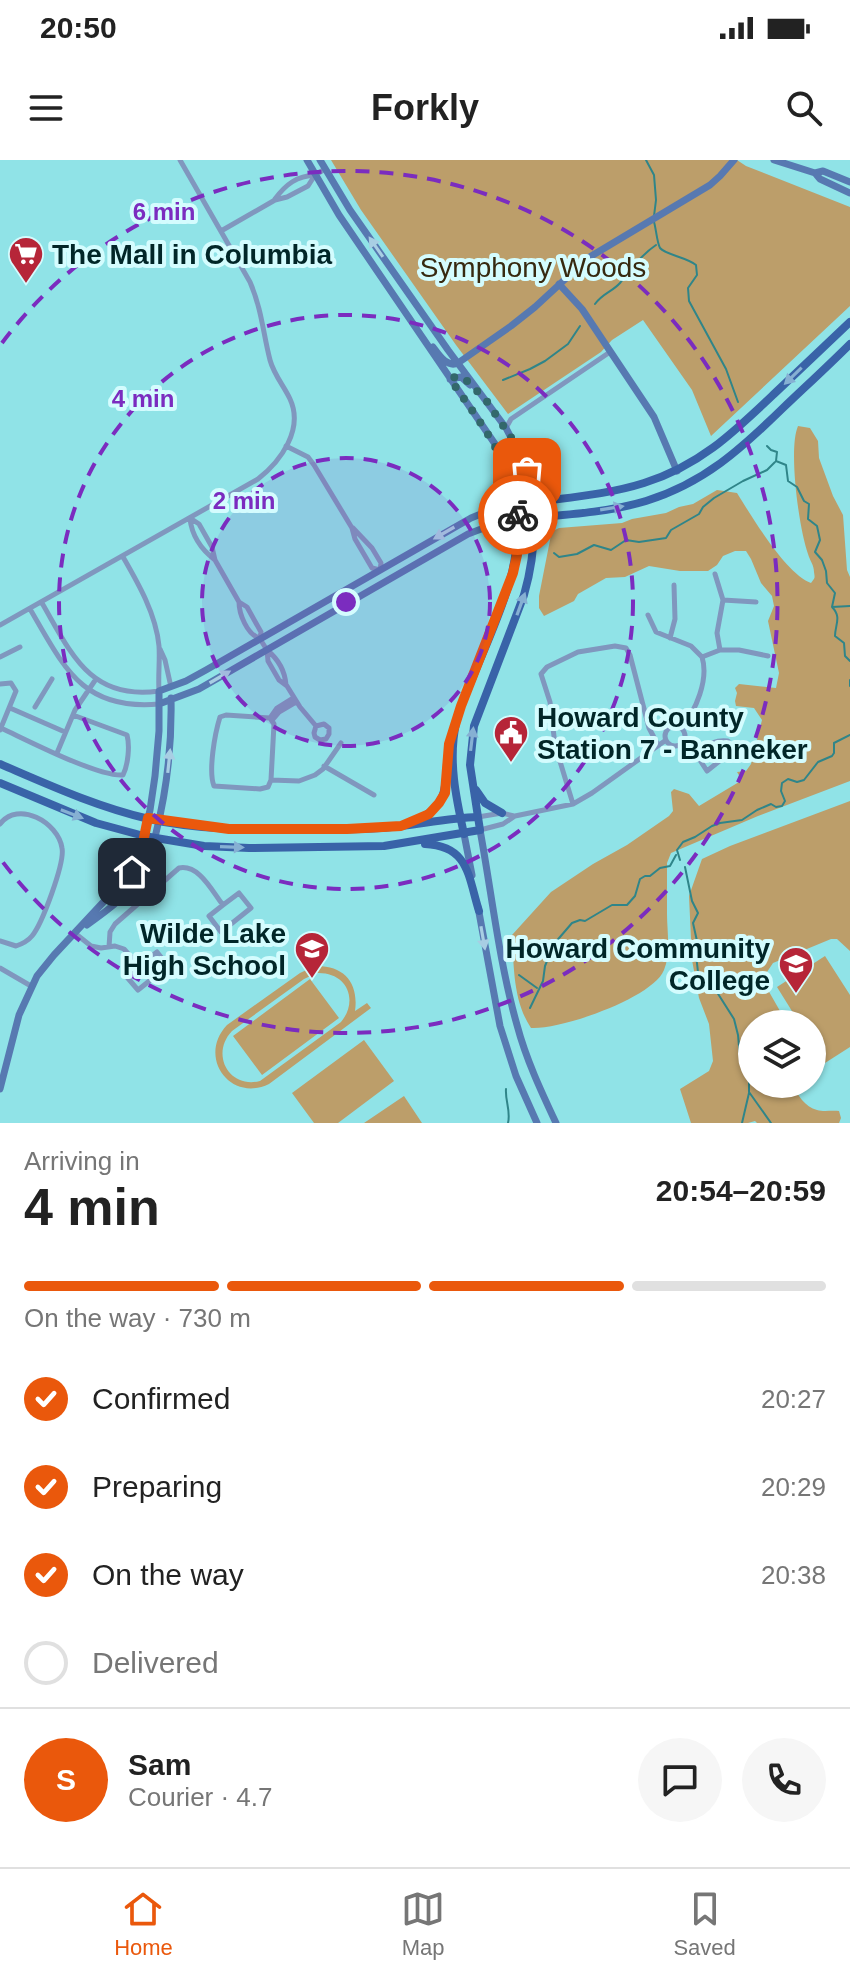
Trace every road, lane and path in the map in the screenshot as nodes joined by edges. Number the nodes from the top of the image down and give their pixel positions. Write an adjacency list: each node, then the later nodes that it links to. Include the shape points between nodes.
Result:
1 (180, 160): 12 (street)
2 (307, 160): 8 (street)
3 (320, 160): 6 (street)
4 (734, 160): 16 (street, via 710,185 598,251)
5 (774, 160): 7 (street)
6 (325, 169): 8 (street); 14 (street, one-way to 6)
7 (815, 173): 9 (street); 10 (street)
8 (315, 175): 11 (street, via 308,186); 11 (street, via 302,175); 13 (street)
9 (850, 182)
10 (850, 193)
11 (275, 200): 12 (street)
12 (221, 231): 26 (street, via 250,282 272,368 295,412)
13 (376, 269): 14 (street); 15 (street)
14 (392, 270): 18 (street)
15 (383, 278): 18 (street, via 397,285); 19 (street)
16 (559, 284): 21 (street); 22 (street)
17 (850, 322): 27 (main road, one-way to 27, via 721,443)
18 (432, 328): 22 (street)
19 (420, 334): 22 (street, via 449,364); 23 (street)
20 (850, 344): 30 (main road, one-way to 20, via 627,506 694,481 743,447)
21 (610, 352): 25 (street, via 511,419); 27 (street, via 654,417)
22 (458, 363): 24 (street)
23 (450, 379): 24 (street, via 465,379); 29 (street, via 495,444)
24 (486, 400): 25 (street)
25 (506, 428): 28 (street, via 527,472)
26 (286, 446): 31 (street, via 262,476); 33 (street, via 308,457)
27 (677, 471): 28 (main road, via 624,489)
28 (533, 502): 29 (main road); 30 (main road)
29 (516, 505): 32 (main road); 35 (street, one-way to 35, via 471,518)
30 (535, 517): 32 (main road); 81 (main road, one-way to 30, via 474,726 524,595)
31 (190, 518): 34 (street); 45 (street, via 204,552 215,560 239,602 239,612)
32 (518, 519): 48 (street, via 468,534); 66 (main road, via 513,573)
33 (352, 528): 35 (street, via 372,548); 35 (street, via 372,568)
34 (123, 557): 40 (street); 47 (street, via 151,614)
35 (380, 570): 45 (street)
36 (715, 574): 38 (street)
37 (674, 585): 44 (street)
38 (723, 600): 39 (street); 49 (street, via 717,633)
39 (756, 602)
40 (42, 603): 41 (street); 54 (street, via 73,656)
41 (30, 609): 43 (street); 57 (street, via 62,664)
42 (648, 615): 44 (street, via 656,632)
43 (0, 625)
44 (670, 638): 52 (street)
45 (260, 639): 48 (street); 56 (street)
46 (20, 647): 51 (street)
47 (159, 648): 56 (street); 58 (street)
48 (267, 650): 59 (street); 60 (street, one-way to 48)
49 (720, 650): 50 (street); 52 (street)
50 (768, 656)
51 (0, 657)
52 (702, 657): 68 (street, via 703,682)
53 (52, 679): 62 (street)
54 (96, 679): 57 (street); 58 (street, via 124,691)
55 (0, 684): 63 (street, via 15,687)
56 (171, 687): 58 (street); 60 (street)
57 (88, 690): 61 (street, via 122,704); 64 (street)
58 (159, 691): 61 (street)
59 (294, 698): 65 (street); 65 (street, via 277,704); 67 (street)
60 (171, 700): 61 (street); 89 (street, one-way to 60, via 170,757)
61 (159, 704): 88 (street)
62 (35, 707)
63 (10, 708): 69 (street); 70 (street)
64 (73, 715): 70 (street); 75 (street, via 127,735 126,770 118,776)
65 (271, 719): 79 (street); 79 (street, via 220,717 211,780 217,787 260,789)
66 (456, 723): 86 (main road, via 452,765); 91 (main road, via 443,798 429,814)
67 (316, 726)
68 (681, 728): 71 (street, via 669,728); 73 (street)
69 (0, 729): 75 (street)
70 (65, 732): 75 (street)
71 (666, 740): 73 (street, via 674,746); 74 (street)
72 (341, 743): 78 (street)
73 (682, 743): 76 (street)
74 (658, 745): 83 (street); 83 (street, via 626,648 586,650 547,667 541,677)
75 (57, 753)
76 (696, 754): 76 (street, via 707,771 722,759 728,741 713,742)
77 (0, 764): 88 (main road, via 83,799)
78 (324, 766): 79 (street, via 305,780); 82 (street)
79 (271, 780)
80 (0, 783): 94 (main road, one-way to 94, via 74,815)
81 (472, 783): 84 (main road, via 485,803); 87 (main road)
82 (374, 795)
83 (573, 804): 85 (street)
84 (502, 813): 85 (street); 87 (street)
85 (515, 816): 92 (street)
86 (460, 817): 87 (main road); 91 (main road); 93 (main road)
87 (478, 817): 92 (main road)
88 (148, 818): 89 (main road); 94 (street)
89 (159, 821): 91 (main road, via 252,830); 95 (street)
90 (0, 824): 100 (street, via 8,816 25,813 56,833 63,853 33,936 16,946)
91 (401, 826)
92 (480, 830): 93 (main road); 107 (street, via 516,1023)
93 (464, 834): 96 (main road); 98 (street)
94 (144, 836): 95 (main road); 99 (street, via 137,866)
95 (155, 839): 96 (main road, one-way to 96, via 227,848); 99 (street, via 139,879)
96 (408, 843): 98 (main road, via 440,845 460,857)
97 (223, 905): 97 (street, via 239,893 251,908 221,932 209,916); 101 (street, via 196,871 179,868 115,924)
98 (479, 911): 106 (street, one-way to 106, via 500,1026)
99 (76, 934): 101 (street, via 91,946); 104 (street)
100 (0, 941)
101 (109, 947): 102 (street, via 124,949)
102 (139, 966): 102 (street, via 157,952 168,966 138,990 126,976)
103 (0, 968): 104 (street)
104 (31, 986): 105 (street)
105 (0, 1089)
106 (537, 1123)
107 (556, 1123)

